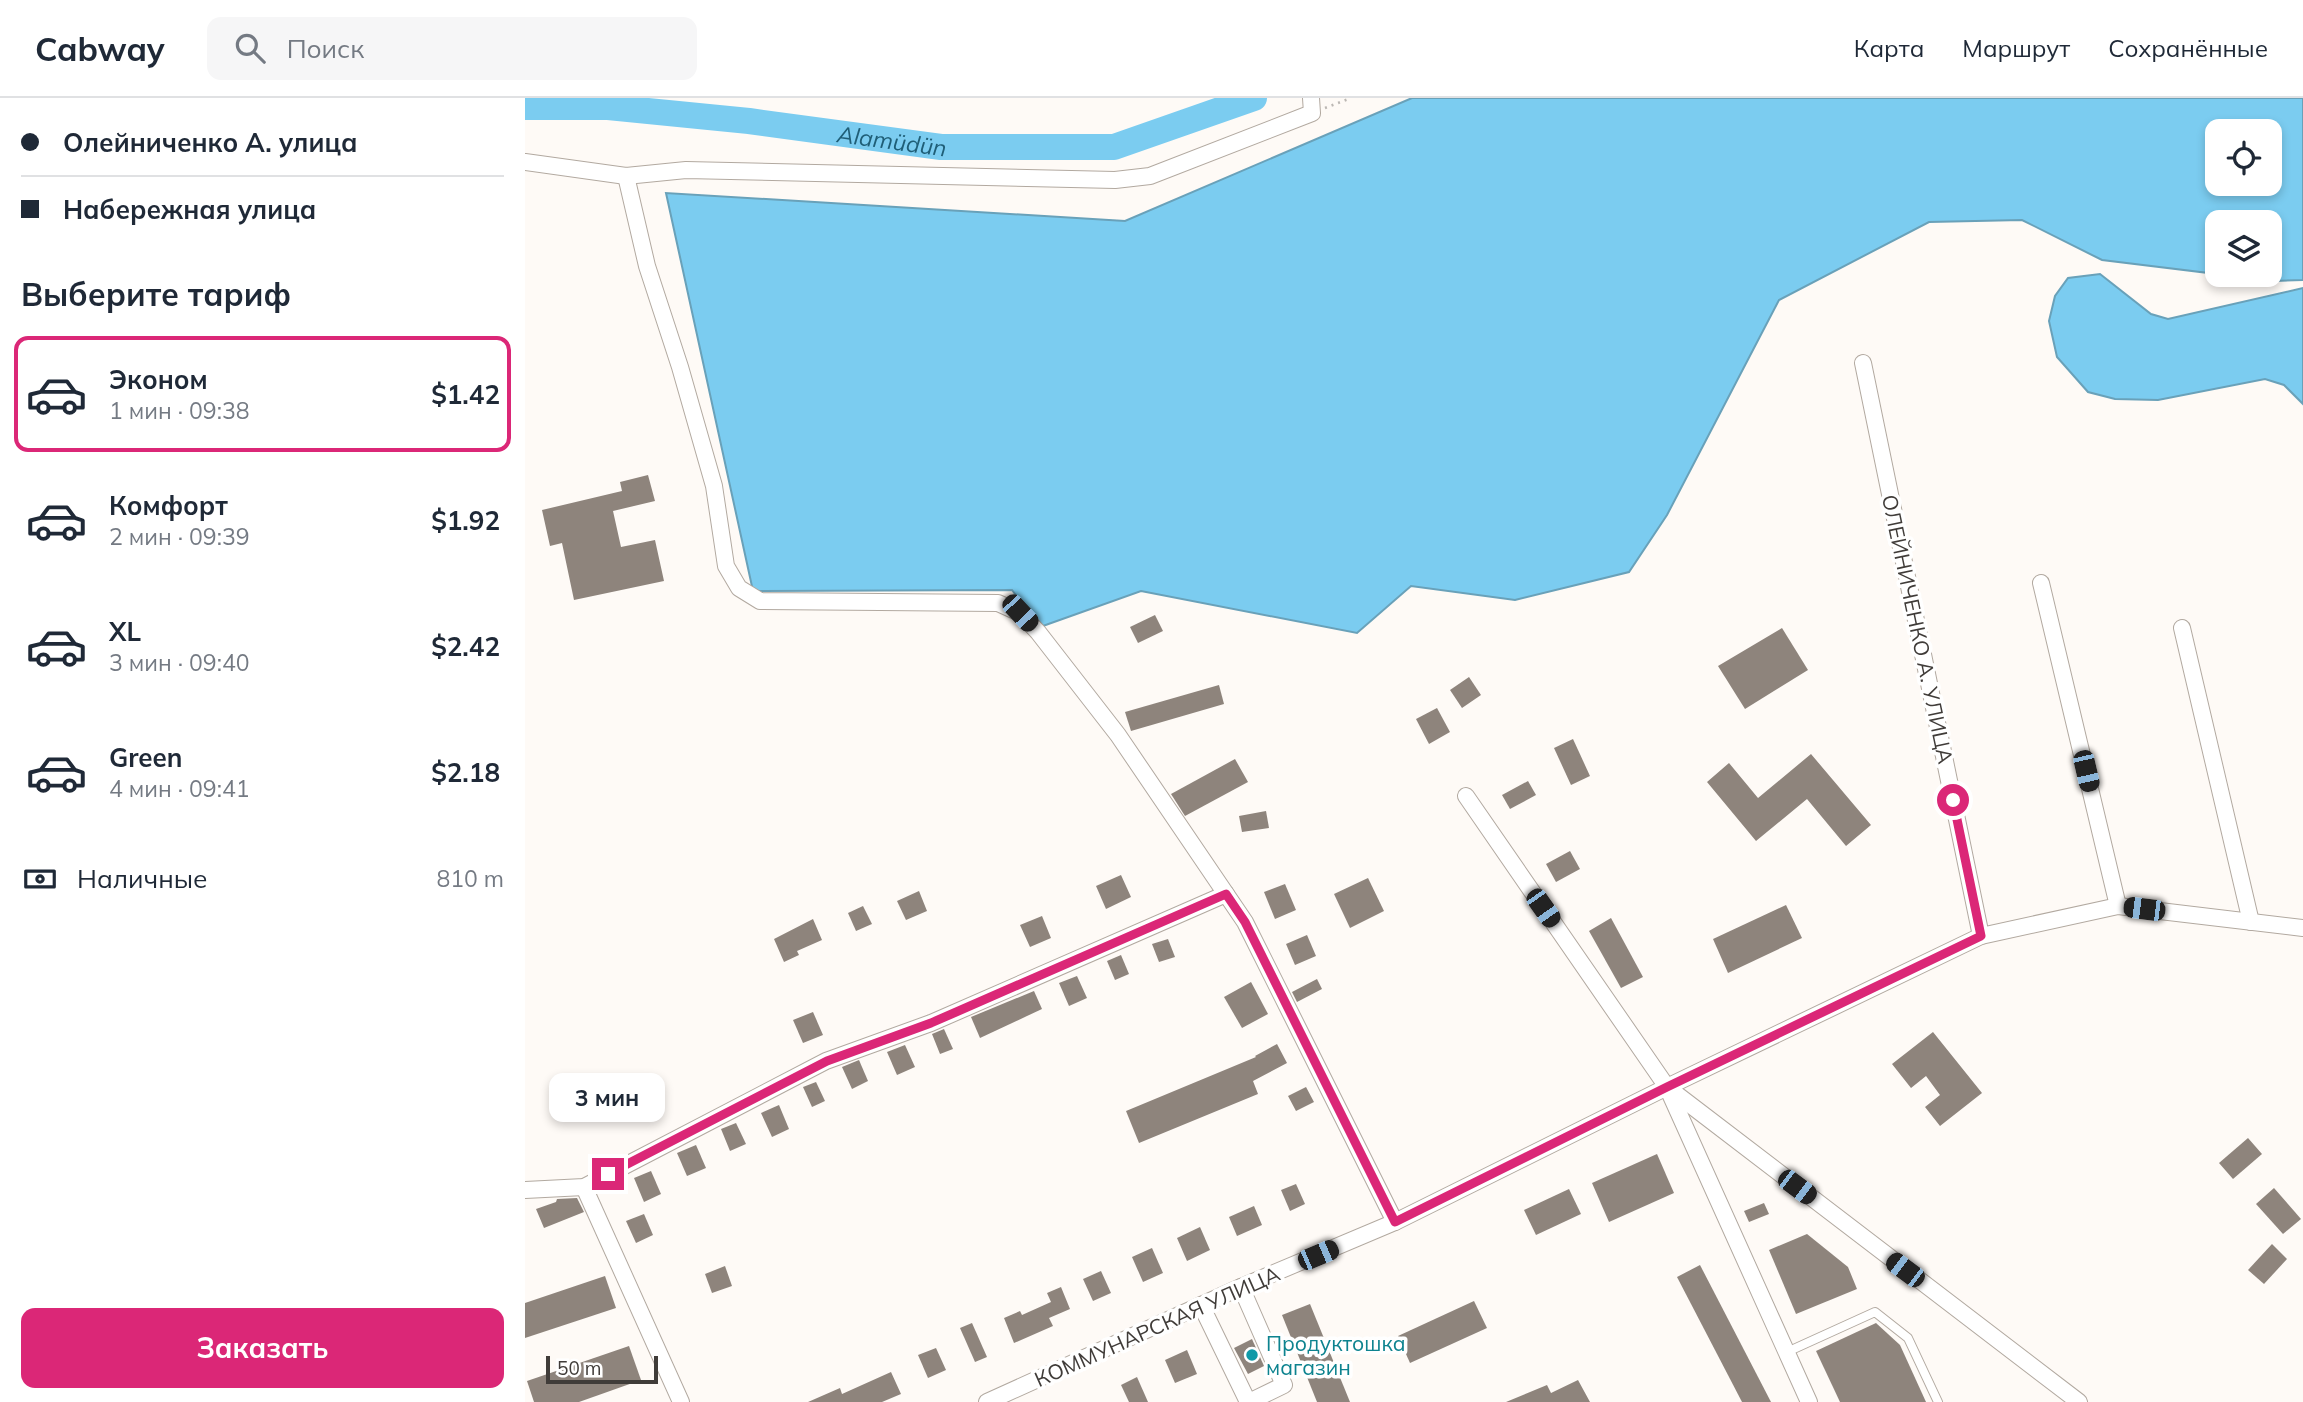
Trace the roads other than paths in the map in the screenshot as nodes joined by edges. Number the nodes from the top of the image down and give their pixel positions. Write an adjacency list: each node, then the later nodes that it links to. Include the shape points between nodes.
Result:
1 (1311, 106): 3 (street, via 1150,176 1115,180 686,170)
2 (525, 162): 3 (street)
3 (626, 176): 8 (street, via 647,266 714,486 726,566 739,588 760,601 997,603 1020,613 1118,735)
4 (1863, 363): 12 (street, ОЛЕЙНИЧЕНКО А. УЛИЦА)
5 (2041, 583): 9 (street)
6 (2182, 628): 10 (street)
7 (1466, 796): 13 (street)
8 (1226, 894): 14 (street, via 931,1023 827,1061); 16 (street, via 1245,922)
9 (2117, 906): 10 (street, КОММУНАРСКАЯ УЛИЦА); 12 (street, КОММУНАРСКАЯ УЛИЦА)
10 (2251, 922): 11 (street, КОММУНАРСКАЯ УЛИЦА)
11 (2303, 928)
12 (1981, 936): 13 (street, КОММУНАРСКАЯ УЛИЦА)
13 (1667, 1087): 16 (street, КОММУНАРСКАЯ УЛИЦА); 19 (street); 25 (street)
14 (584, 1187): 15 (street); 20 (street)
15 (525, 1190)
16 (1395, 1222): 17 (street, КОММУНАРСКАЯ УЛИЦА)
17 (1241, 1287): 18 (street, КОММУНАРСКАЯ УЛИЦА); 22 (street, via 1284,1385)
18 (1201, 1306): 21 (street, КОММУНАРСКАЯ УЛИЦА); 22 (street)
19 (1787, 1352): 23 (street); 24 (lane, via 1875,1312 1908,1338)
20 (681, 1402)
21 (987, 1402)
22 (1248, 1402)
23 (1809, 1402)
24 (1938, 1402)
25 (2079, 1402)

